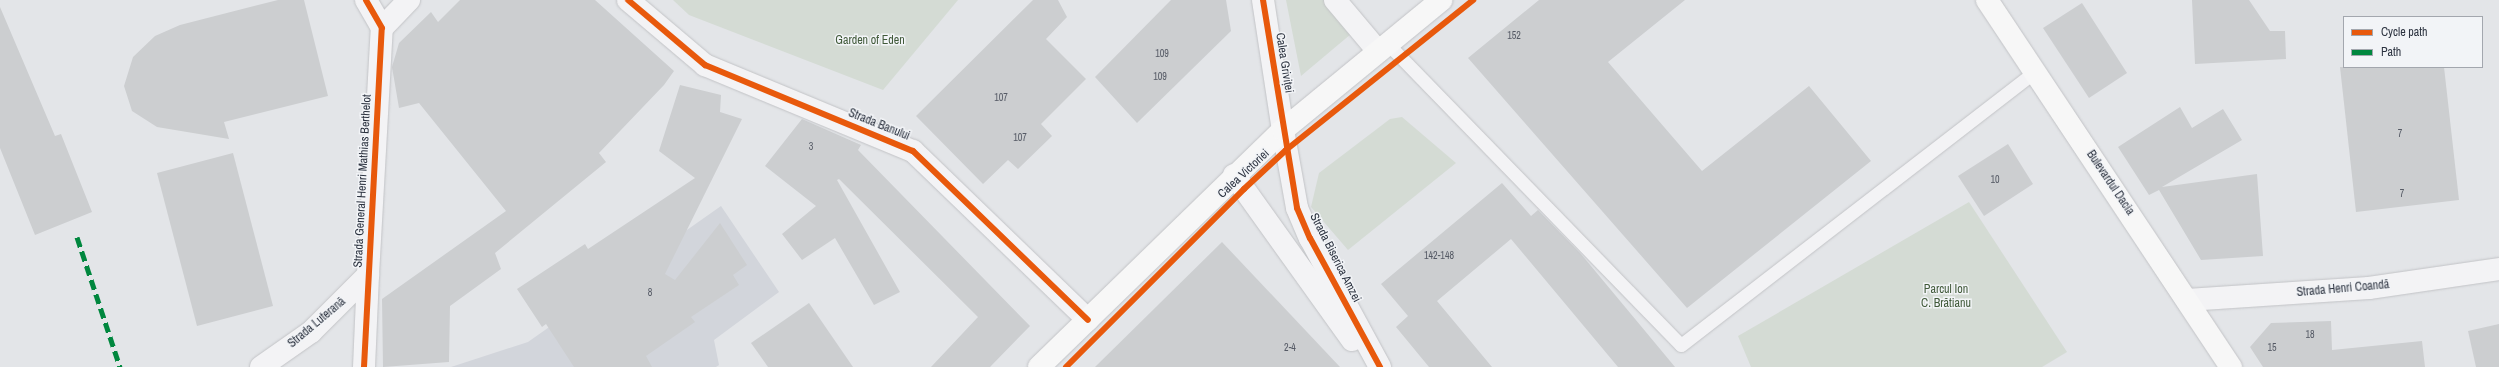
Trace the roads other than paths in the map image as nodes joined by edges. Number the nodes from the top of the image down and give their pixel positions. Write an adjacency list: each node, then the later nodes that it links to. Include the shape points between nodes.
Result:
1 (366, 0): 8 (street)
2 (409, 0): 8 (street)
3 (628, 0): 16 (street, Strada Banului, via 705,65 913,151)
4 (1263, 0): 11 (street, Calea Griviței)
5 (1336, 0): 9 (street)
6 (1441, 0): 9 (main road, Calea Victoriei)
7 (1987, 0): 10 (main road, Bulevardul Dacia)
8 (382, 28): 14 (street, Strada General Henri Mathias Berthelot)
9 (1383, 47): 10 (lane, via 1681,345); 11 (main road, Calea Victoriei)
10 (2036, 71): 15 (main road, Bulevardul Dacia)
11 (1283, 130): 12 (main road, Calea Victoriei); 21 (street, Strada Biserica Amzei, via 1297,208 1310,238)
12 (1234, 175): 16 (main road, Calea Victoriei); 20 (street)
13 (2499, 269): 15 (street, Strada Henri Coandă, via 2369,288)
14 (368, 275): 17 (street, Strada Luterană, via 311,332); 18 (street, Strada General Henri Mathias Berthelot)
15 (2187, 300): 22 (main road, Bulevardul Dacia)
16 (1088, 320): 19 (main road, Calea Victoriei)
17 (261, 367)
18 (364, 367)
19 (1039, 367)
20 (1372, 367)
21 (1380, 367)
22 (2231, 367)

